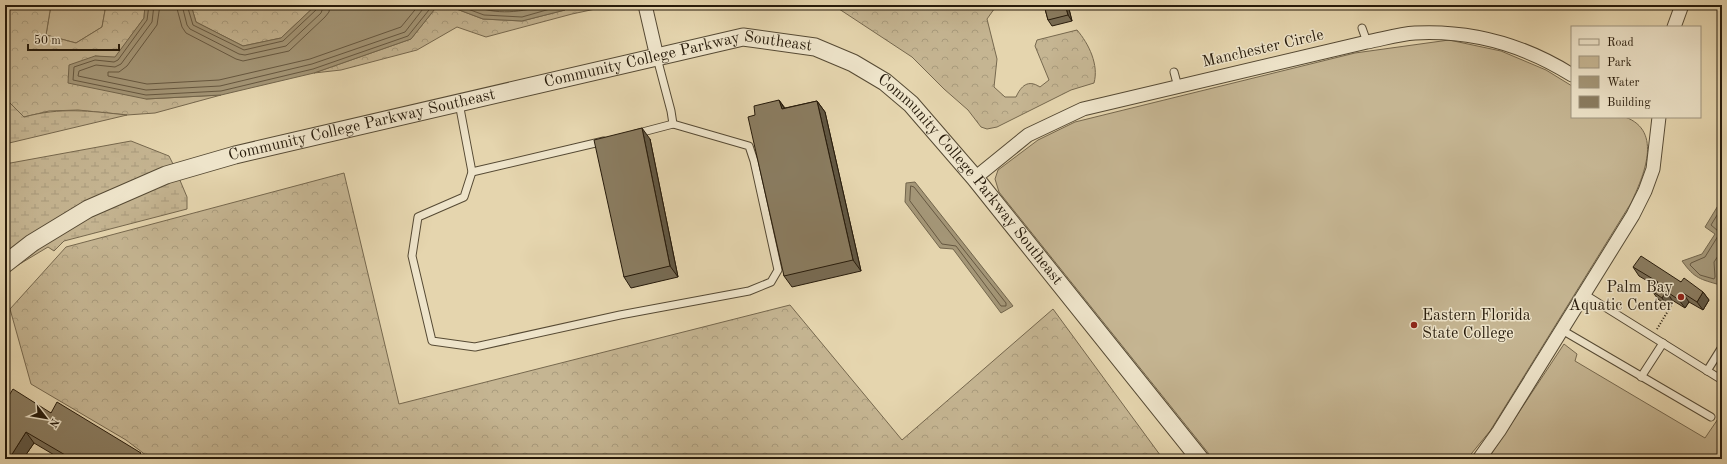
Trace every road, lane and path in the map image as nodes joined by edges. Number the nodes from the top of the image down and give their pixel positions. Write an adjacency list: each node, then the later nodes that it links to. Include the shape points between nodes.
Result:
1 (645, 5): 6 (street)
2 (1682, 5): 3 (street)
3 (1674, 26)
4 (1362, 28): 5 (lane)
5 (1367, 42): 8 (street, Manchester Circle, via 1414,33 1450,33 1504,43 1551,62); 9 (street, Manchester Circle)
6 (657, 58): 10 (street, Community College Parkway Southeast); 12 (lane); 16 (street, Community College Parkway Southeast, via 743,37 815,47 853,63 885,82 906,99 934,128)
7 (1174, 72): 9 (lane)
8 (1571, 74)
9 (1178, 87): 16 (street, Manchester Circle, via 1084,109 1028,135)
10 (459, 103): 15 (lane); 17 (street, Community College Parkway Southeast, via 235,155 166,175 88,209 32,243)
11 (1659, 118): 18 (street, via 1653,169 1646,191)
12 (673, 124): 13 (lane); 15 (lane, via 749,146 778,270 770,282 742,292 620,315 475,347 432,341 412,256 418,217 464,197)
13 (627, 136)
14 (611, 140): 15 (lane)
15 (472, 172)
16 (975, 178): 28 (street, Community College Parkway Southeast)
17 (5, 264)
18 (1584, 294): 20 (street); 22 (lane)
19 (1674, 301): 21 (path)
20 (1562, 330): 25 (lane); 29 (street, via 1500,431)
21 (1657, 330)
22 (1663, 343): 24 (lane); 25 (lane)
23 (1722, 347): 24 (lane)
24 (1707, 371): 26 (lane)
25 (1641, 377): 27 (lane)
26 (1722, 380)
27 (1711, 417)
28 (1200, 459)
29 (1479, 459)

